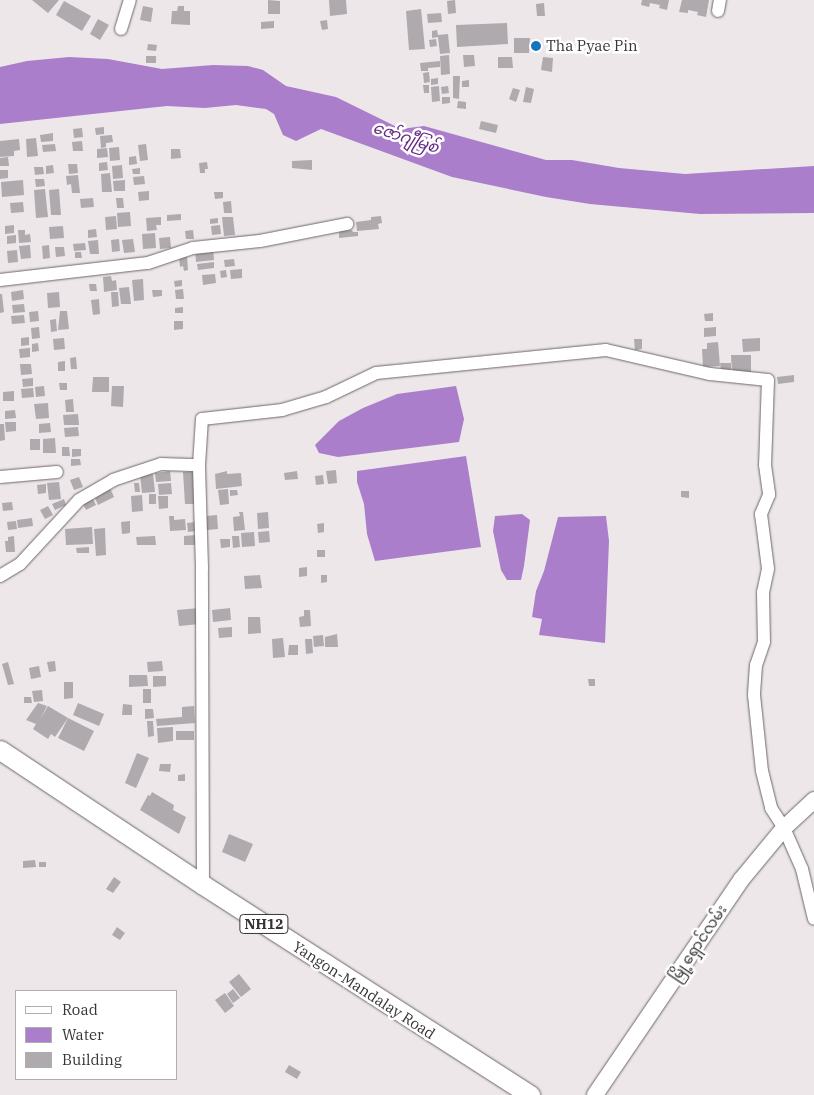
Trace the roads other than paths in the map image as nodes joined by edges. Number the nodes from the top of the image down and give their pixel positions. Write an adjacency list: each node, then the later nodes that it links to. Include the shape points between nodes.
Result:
1 (130, 0): 2 (street)
2 (121, 29)
3 (347, 224): 4 (street, via 260,241 193,248 148,263)
4 (0, 280)
5 (198, 465): 8 (street, via 161,464 113,480 79,500 20,564); 11 (street, via 202,419 282,410 326,397 376,373 606,350 710,374 768,380 766,465 769,495 761,514 768,569 763,592 764,642 756,665 754,695 762,771 771,808); 12 (street, via 202,578)
6 (57, 472): 7 (street)
7 (0, 477)
8 (0, 576)
9 (0, 750): 12 (highway, Yangon-Mandalay Road / NH12)
10 (814, 800): 11 (main road, မြို့ရှောင်လမ်း)
11 (784, 828): 13 (street, via 802,869); 15 (main road, မြို့ရှောင်လမ်း, via 741,880)
12 (203, 885): 14 (highway, Yangon-Mandalay Road / NH12)
13 (814, 919)
14 (530, 1095)
15 (595, 1095)

